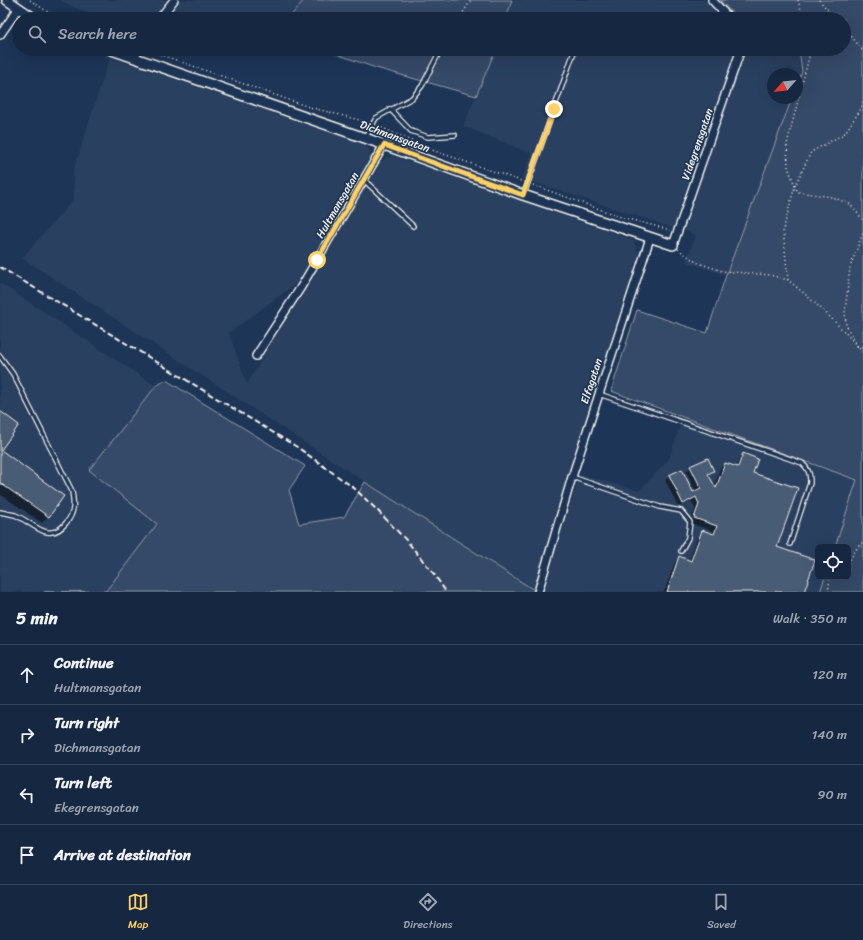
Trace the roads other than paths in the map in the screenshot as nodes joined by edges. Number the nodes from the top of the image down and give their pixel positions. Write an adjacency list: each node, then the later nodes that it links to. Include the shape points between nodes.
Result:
1 (7, 0): 4 (street)
2 (174, 0): 7 (street)
3 (712, 0): 8 (street)
4 (18, 9): 5 (street); 6 (street)
5 (16, 12)
6 (23, 12)
7 (165, 12)
8 (723, 12)
9 (12, 18): 10 (street)
10 (0, 35)
11 (128, 56): 15 (street, Dichmansgatan)
12 (437, 56): 16 (lane, via 422,86 412,98)
13 (572, 56): 21 (lane)
14 (739, 56): 24 (street, Videgrensgatan)
15 (134, 58): 18 (street, Dichmansgatan)
16 (390, 109): 17 (lane, via 411,131 428,137); 18 (lane, via 376,118)
17 (455, 135)
18 (365, 138): 19 (street, Dichmansgatan)
19 (384, 145): 20 (street, Hultmansgatan); 21 (street, Dichmansgatan)
20 (364, 180): 22 (lane); 26 (street, Hultmansgatan, via 301,287)
21 (523, 195): 23 (street, Dichmansgatan)
22 (413, 226)
23 (650, 238): 24 (street, Dichmansgatan); 27 (street, Elfagatan)
24 (673, 245)
25 (0, 356): 29 (lane, via 13,374 72,491 74,503 70,519 61,530 49,533 16,516)
26 (256, 356)
27 (598, 394): 28 (street, Elfagatan); 30 (lane, via 802,463 810,474 810,483)
28 (572, 477): 31 (lane, via 660,507 681,511 690,522 688,538); 32 (street, Elfagatan)
29 (0, 512)
30 (790, 544)
31 (681, 551)
32 (538, 592)

